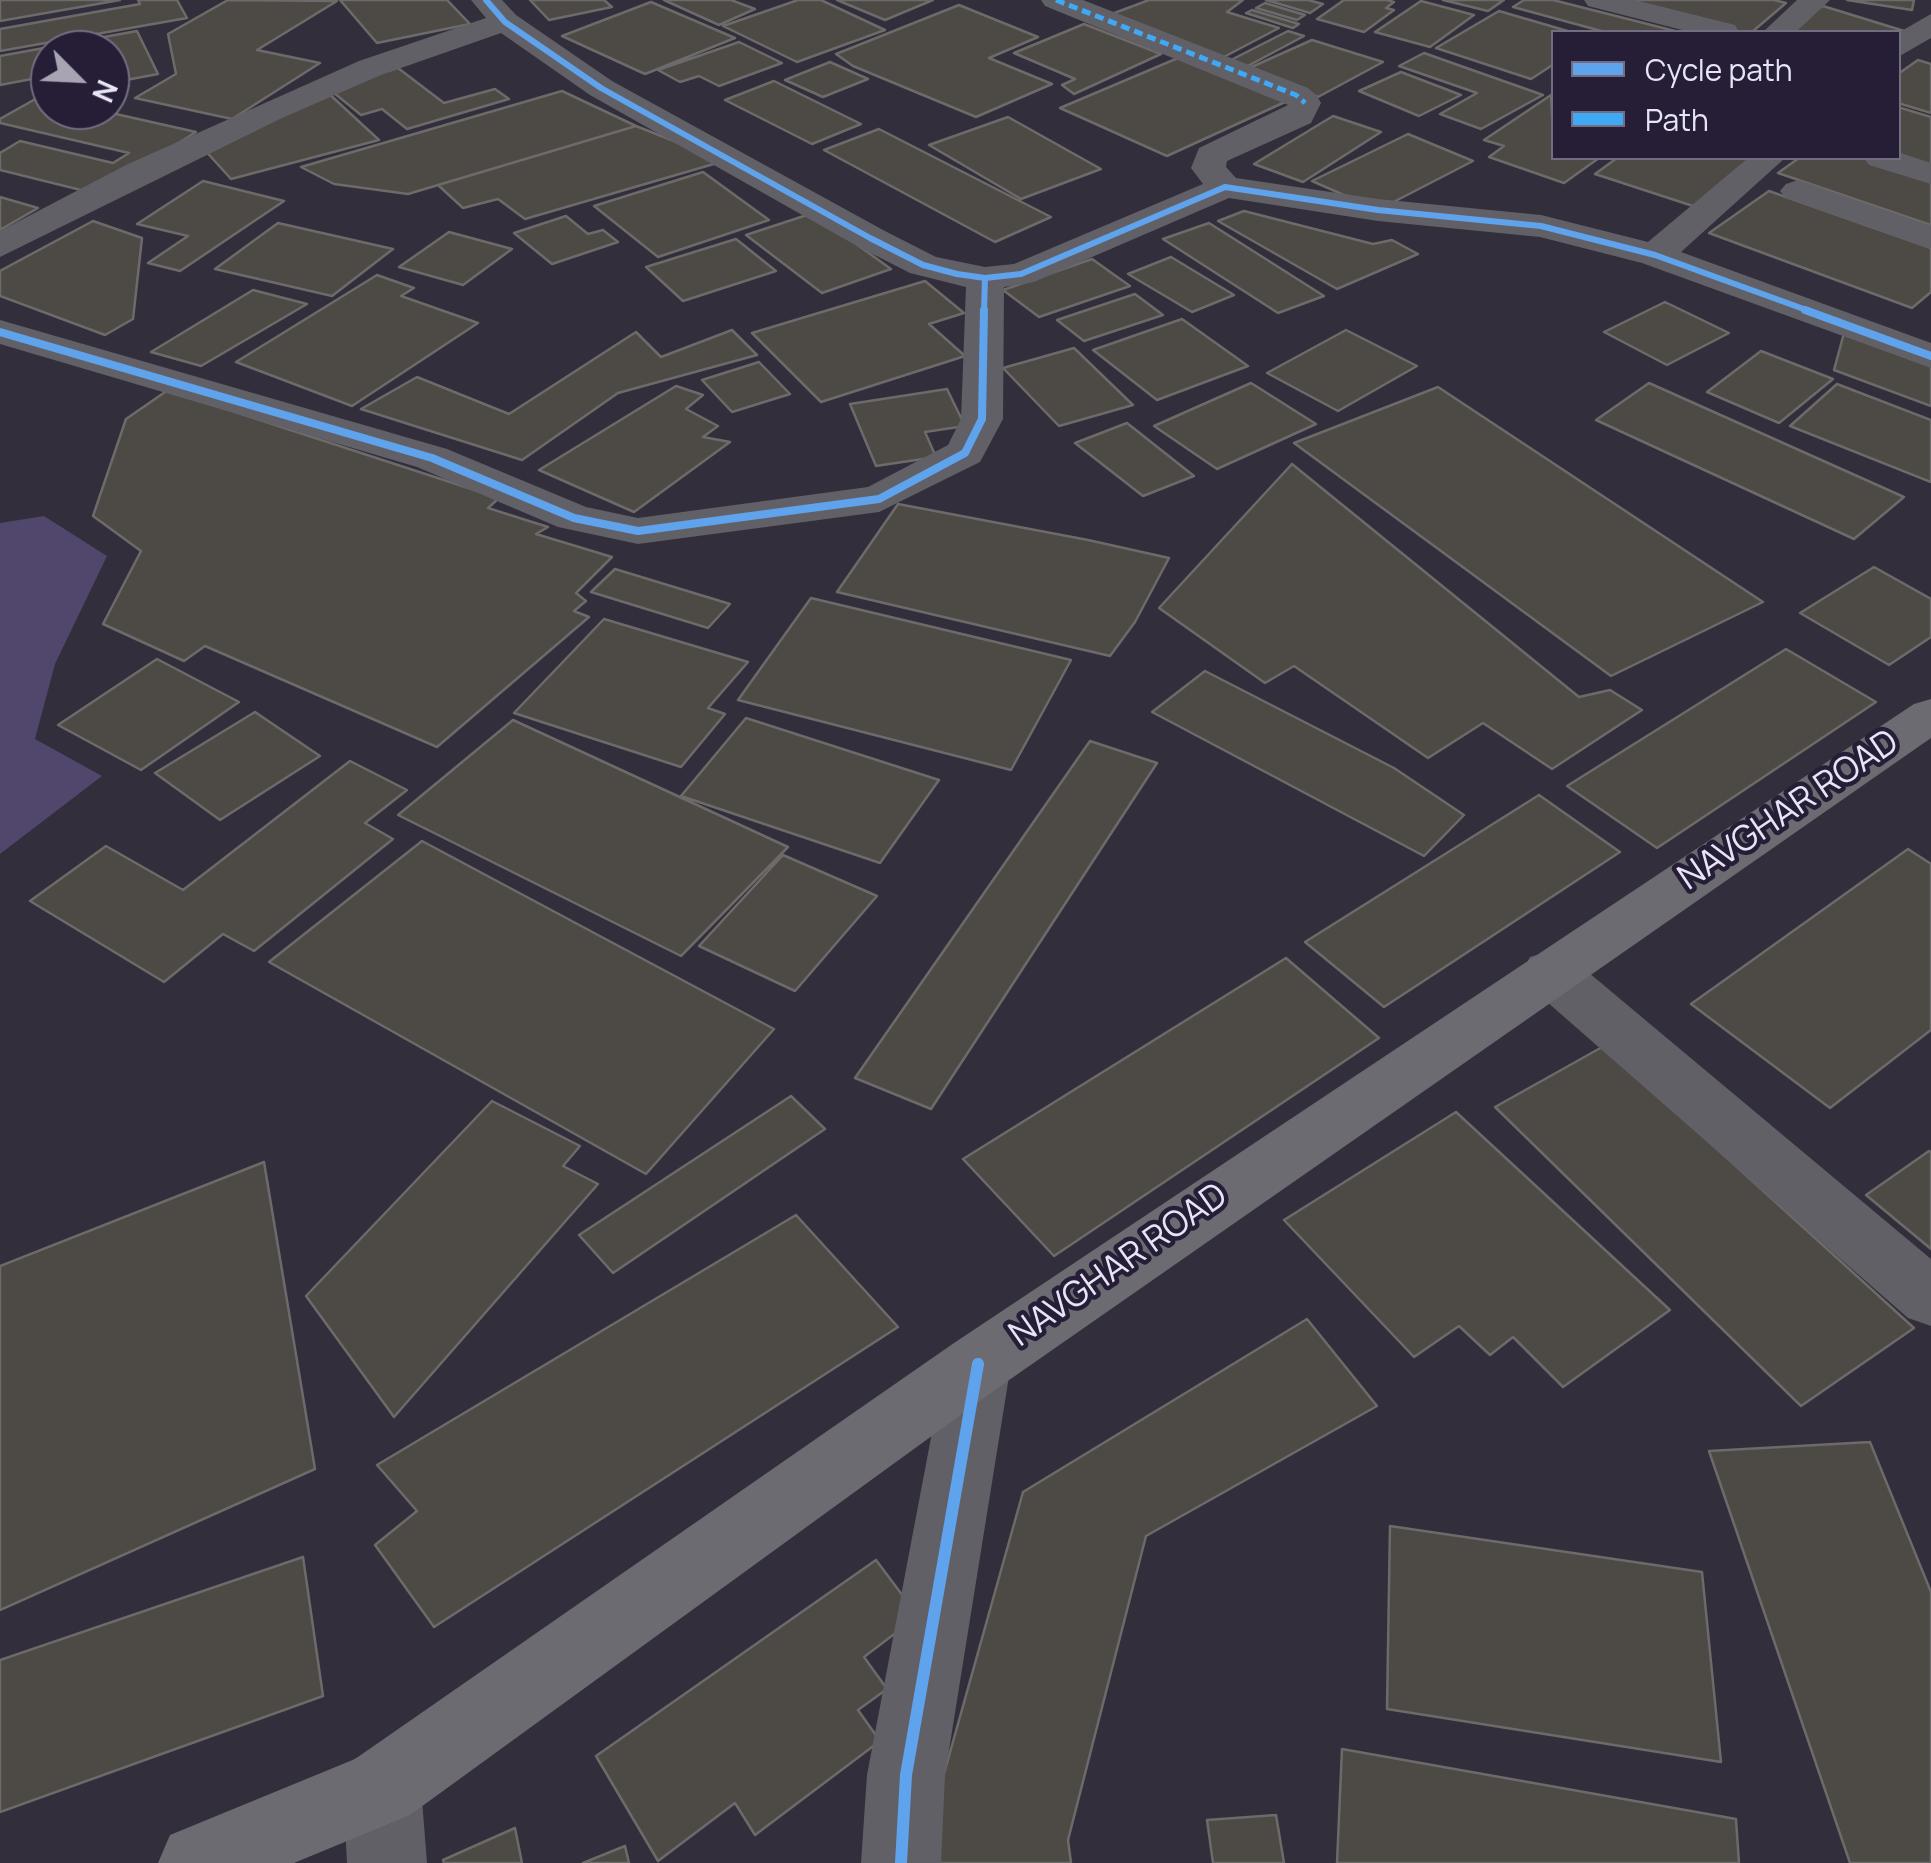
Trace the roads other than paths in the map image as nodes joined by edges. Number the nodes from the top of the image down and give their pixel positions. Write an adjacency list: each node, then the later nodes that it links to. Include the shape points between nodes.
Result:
1 (1056, 0): 12 (street, via 1305,103 1299,116 1211,156 1208,168)
2 (1599, 0): 6 (street)
3 (1815, 0): 7 (street)
4 (496, 11): 15 (street, via 138,172); 17 (street, via 601,88 870,238 923,265)
5 (1931, 23): 8 (street)
6 (1716, 30)
7 (1780, 30)
8 (1901, 46)
9 (1766, 160): 16 (street)
10 (1887, 160): 11 (street)
11 (1931, 174)
12 (1225, 187): 16 (street, via 1541,226); 17 (street, via 1021,274)
13 (1798, 191): 14 (street)
14 (1931, 238)
15 (0, 246)
16 (1655, 256): 20 (street)
17 (985, 278): 19 (street, via 982,419 965,453 879,499 638,531 574,518 432,458)
18 (1931, 322): 20 (street)
19 (0, 332)
20 (1915, 351)
21 (1931, 715): 22 (main road, NAVGHAR ROAD)
22 (1550, 972): 23 (street); 24 (main road, NAVGHAR ROAD)
23 (1931, 1298)
24 (978, 1364): 25 (main road, NAVGHAR ROAD); 28 (street, via 906,1775)
25 (382, 1787): 26 (main road, NAVGHAR ROAD); 27 (street)
26 (198, 1863)
27 (387, 1863)
28 (901, 1863)

